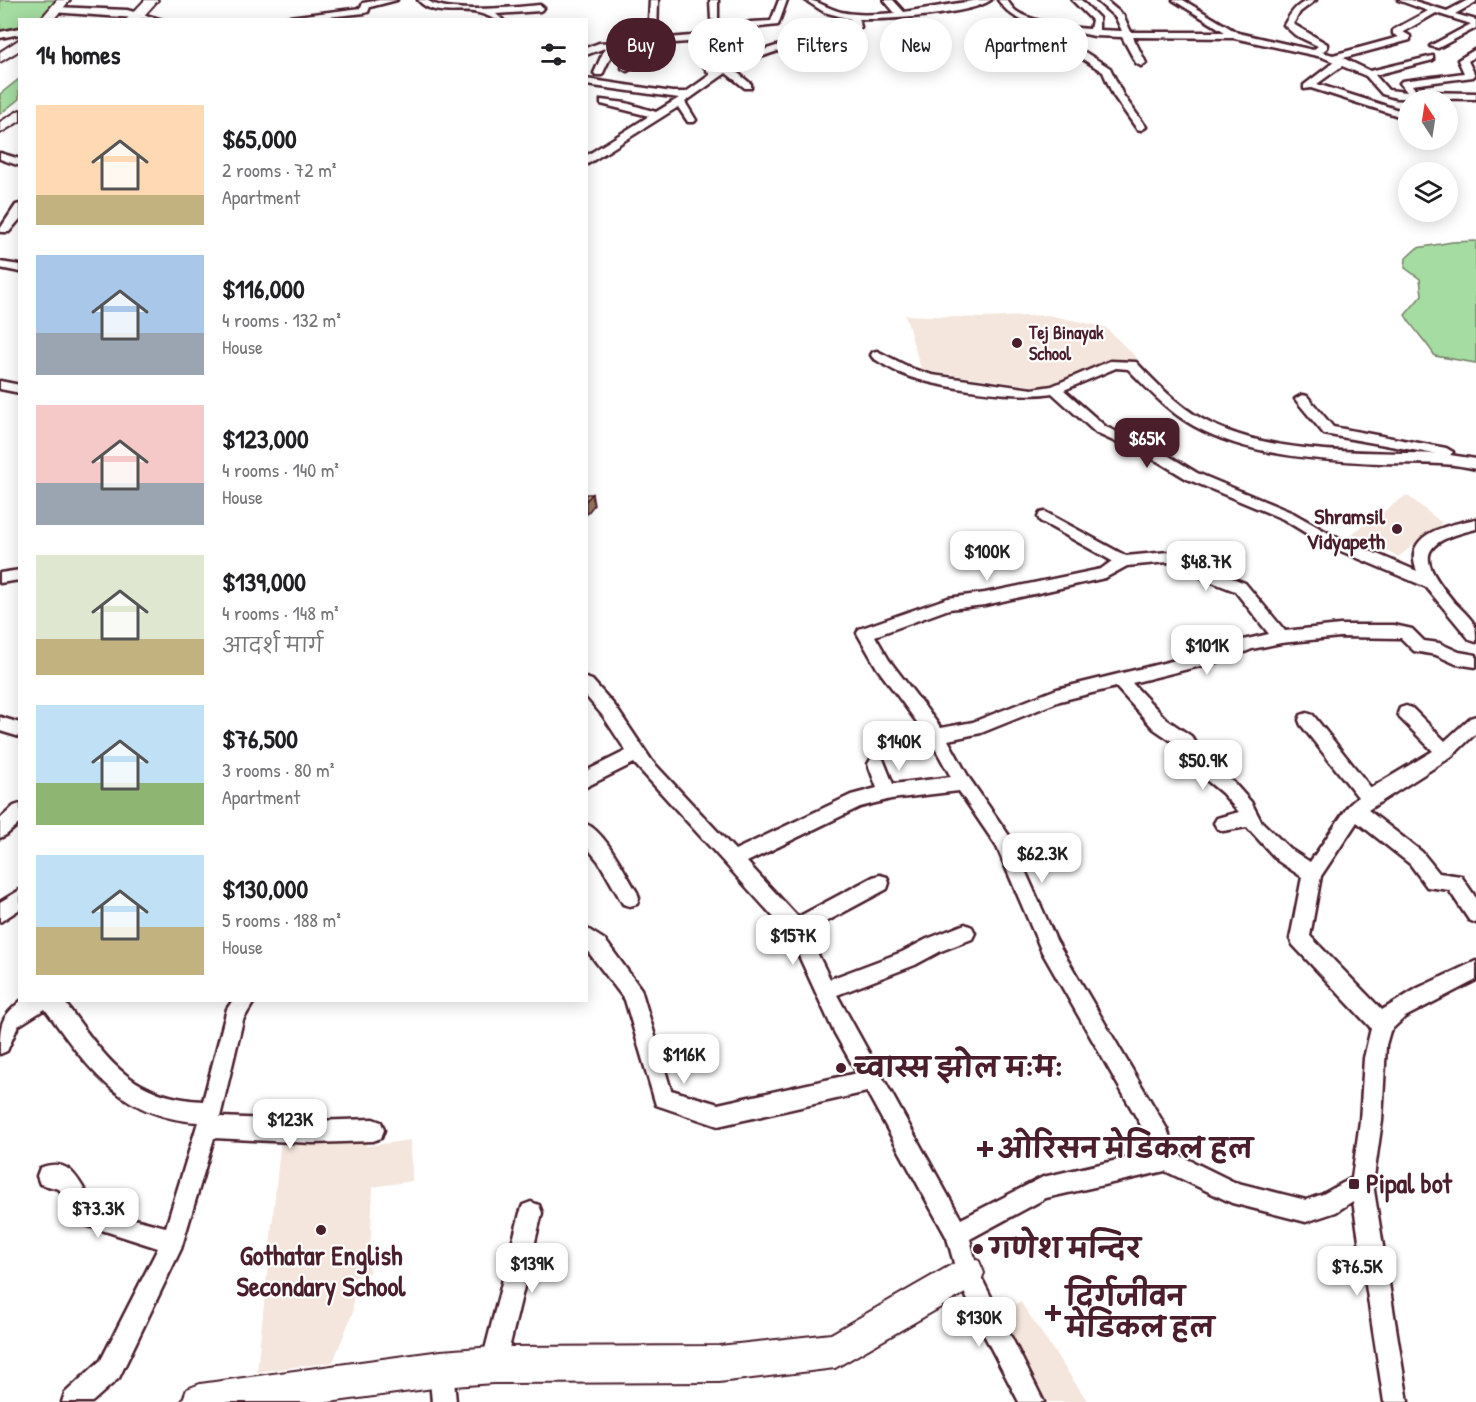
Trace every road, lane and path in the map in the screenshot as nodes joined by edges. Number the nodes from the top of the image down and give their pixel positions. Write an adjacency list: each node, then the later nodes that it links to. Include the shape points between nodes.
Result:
1 (152, 0): 26 (street)
2 (393, 0): 31 (street, via 366,5 365,10)
3 (422, 0): 29 (street, via 429,6)
4 (654, 0): 33 (street)
5 (714, 0): 34 (street)
6 (783, 0): 36 (street, via 775,23)
7 (809, 0): 28 (street, via 820,8)
8 (888, 0): 25 (street)
9 (930, 0): 21 (street)
10 (1002, 0): 24 (street)
11 (1076, 0): 40 (street, via 1096,20)
12 (1100, 0): 43 (street, via 1120,16)
13 (1177, 0): 42 (street)
14 (1312, 0): 48 (street, via 1297,10 1288,25 1324,46)
15 (1402, 0): 23 (street)
16 (1474, 0): 20 (street)
17 (980, 1): 21 (street); 24 (street)
18 (1447, 1): 20 (street)
19 (540, 4): 29 (street); 32 (street)
20 (1462, 6): 27 (street)
21 (943, 9): 25 (street)
22 (59, 10): 26 (street)
23 (1434, 10): 27 (street); 55 (street, via 1396,32 1407,38)
24 (1014, 13): 35 (street)
25 (901, 14): 28 (street)
26 (132, 15): 30 (street)
27 (1447, 15): 37 (street)
28 (853, 16): 50 (street, via 857,27 854,29)
29 (490, 17)
30 (148, 18)
31 (288, 18)
32 (533, 18)
33 (653, 18)
34 (715, 18)
35 (1029, 18)
36 (765, 24)
37 (1476, 24): 46 (street)
38 (18, 32): 41 (street)
39 (1088, 32): 40 (street)
40 (1094, 33): 43 (street)
41 (0, 35)
42 (1234, 35): 43 (street); 48 (street)
43 (1128, 36): 56 (street)
44 (18, 45): 52 (street)
45 (606, 46): 47 (street)
46 (1435, 46)
47 (588, 51)
48 (1314, 52): 55 (street)
49 (1476, 52): 65 (street, via 1463,60 1470,75 1405,82)
50 (765, 53)
51 (606, 57): 60 (street)
52 (0, 58)
53 (1088, 58): 75 (street, via 1107,70 1118,95)
54 (1430, 58): 61 (street)
55 (1338, 60): 61 (street); 71 (street, via 1309,86)
56 (1142, 63)
57 (713, 72): 62 (street)
58 (722, 72): 62 (street)
59 (731, 72): 64 (street)
60 (599, 73)
61 (1368, 74): 66 (street, via 1385,92)
62 (715, 76): 69 (street)
63 (588, 82): 69 (street)
64 (748, 86)
65 (1411, 90)
66 (1398, 94)
67 (1458, 96): 68 (street)
68 (1476, 96)
69 (685, 98): 73 (street); 74 (street)
70 (604, 102): 73 (street)
71 (1398, 113)
72 (18, 116): 76 (street)
73 (657, 116): 78 (street)
74 (691, 120)
75 (1141, 127)
76 (0, 129)
77 (0, 156): 79 (street)
78 (588, 160)
79 (18, 162)
80 (18, 211): 82 (street)
81 (18, 225): 82 (street)
82 (2, 232)
83 (0, 265): 84 (street)
84 (18, 269)
85 (877, 356): 88 (street, via 930,379 1032,393)
86 (0, 385): 87 (street)
87 (18, 389)
88 (1055, 389): 90 (street, via 1114,364 1132,365 1183,413 1200,424 1241,439 1360,457); 96 (street, via 1101,430 1192,476 1288,516 1327,539)
89 (1302, 399): 90 (street, via 1329,431 1437,450)
90 (1475, 463)
91 (1045, 517): 93 (street)
92 (1476, 524): 96 (street, via 1442,534 1422,548 1420,556)
93 (1124, 561): 98 (street, via 1168,557 1190,560 1209,575 1246,592); 107 (street, via 1105,573 948,604 865,633 883,664)
94 (18, 575): 95 (street)
95 (0, 578)
96 (1430, 582): 97 (street)
97 (1476, 636)
98 (1281, 637): 99 (street, via 1394,631 1406,633 1420,647); 100 (street)
99 (1476, 661)
100 (1120, 680): 107 (street, via 1057,694 975,728); 116 (street, via 1160,724 1185,741 1205,769 1228,788)
101 (588, 686): 109 (street)
102 (1406, 713): 108 (street)
103 (1307, 720): 114 (street)
104 (1476, 723): 108 (street)
105 (0, 724): 106 (street)
106 (18, 729)
107 (937, 736): 112 (street)
108 (1445, 752): 114 (street)
109 (637, 753): 111 (street); 120 (street)
110 (877, 764): 113 (street)
111 (588, 779)
112 (963, 783): 113 (street); 140 (street, via 1004,843 1049,946 1159,1137)
113 (888, 793): 120 (street, via 857,800)
114 (1362, 804): 121 (street); 126 (street, via 1434,881 1454,882)
115 (18, 813): 118 (street)
116 (1252, 819): 117 (street); 121 (street, via 1284,855)
117 (1223, 823)
118 (0, 830)
119 (588, 835): 123 (street)
120 (733, 860): 127 (street)
121 (1312, 874): 135 (street, via 1300,939)
122 (880, 883): 127 (street)
123 (630, 898)
124 (18, 900): 125 (street)
125 (0, 913)
126 (1476, 914)
127 (796, 928): 131 (street)
128 (965, 933): 131 (street)
129 (588, 938): 137 (street, via 598,946 634,996 663,1098 718,1115)
130 (1476, 970): 135 (street, via 1407,1004)
131 (825, 990): 137 (street)
132 (38, 1002): 136 (street, via 11,1019)
133 (52, 1002): 138 (street, via 103,1068 130,1092)
134 (244, 1002): 138 (street, via 234,1016)
135 (1382, 1025): 142 (street, via 1376,1047)
136 (0, 1044)
137 (872, 1080): 144 (street)
138 (209, 1120): 139 (street, via 313,1132); 145 (street)
139 (373, 1130)
140 (1166, 1160): 142 (street, via 1232,1192 1306,1211 1329,1204); 144 (street, via 1043,1188)
141 (48, 1176): 145 (street, via 65,1179 91,1216)
142 (1362, 1185): 152 (street)
143 (531, 1213): 147 (street)
144 (957, 1234): 146 (street)
145 (173, 1241): 149 (street, via 110,1369)
146 (967, 1274): 147 (street, via 835,1351 719,1364); 151 (street)
147 (493, 1365): 148 (street)
148 (443, 1385): 150 (street)
149 (74, 1402)
150 (200, 1402)
151 (1032, 1402)
152 (1396, 1402)

